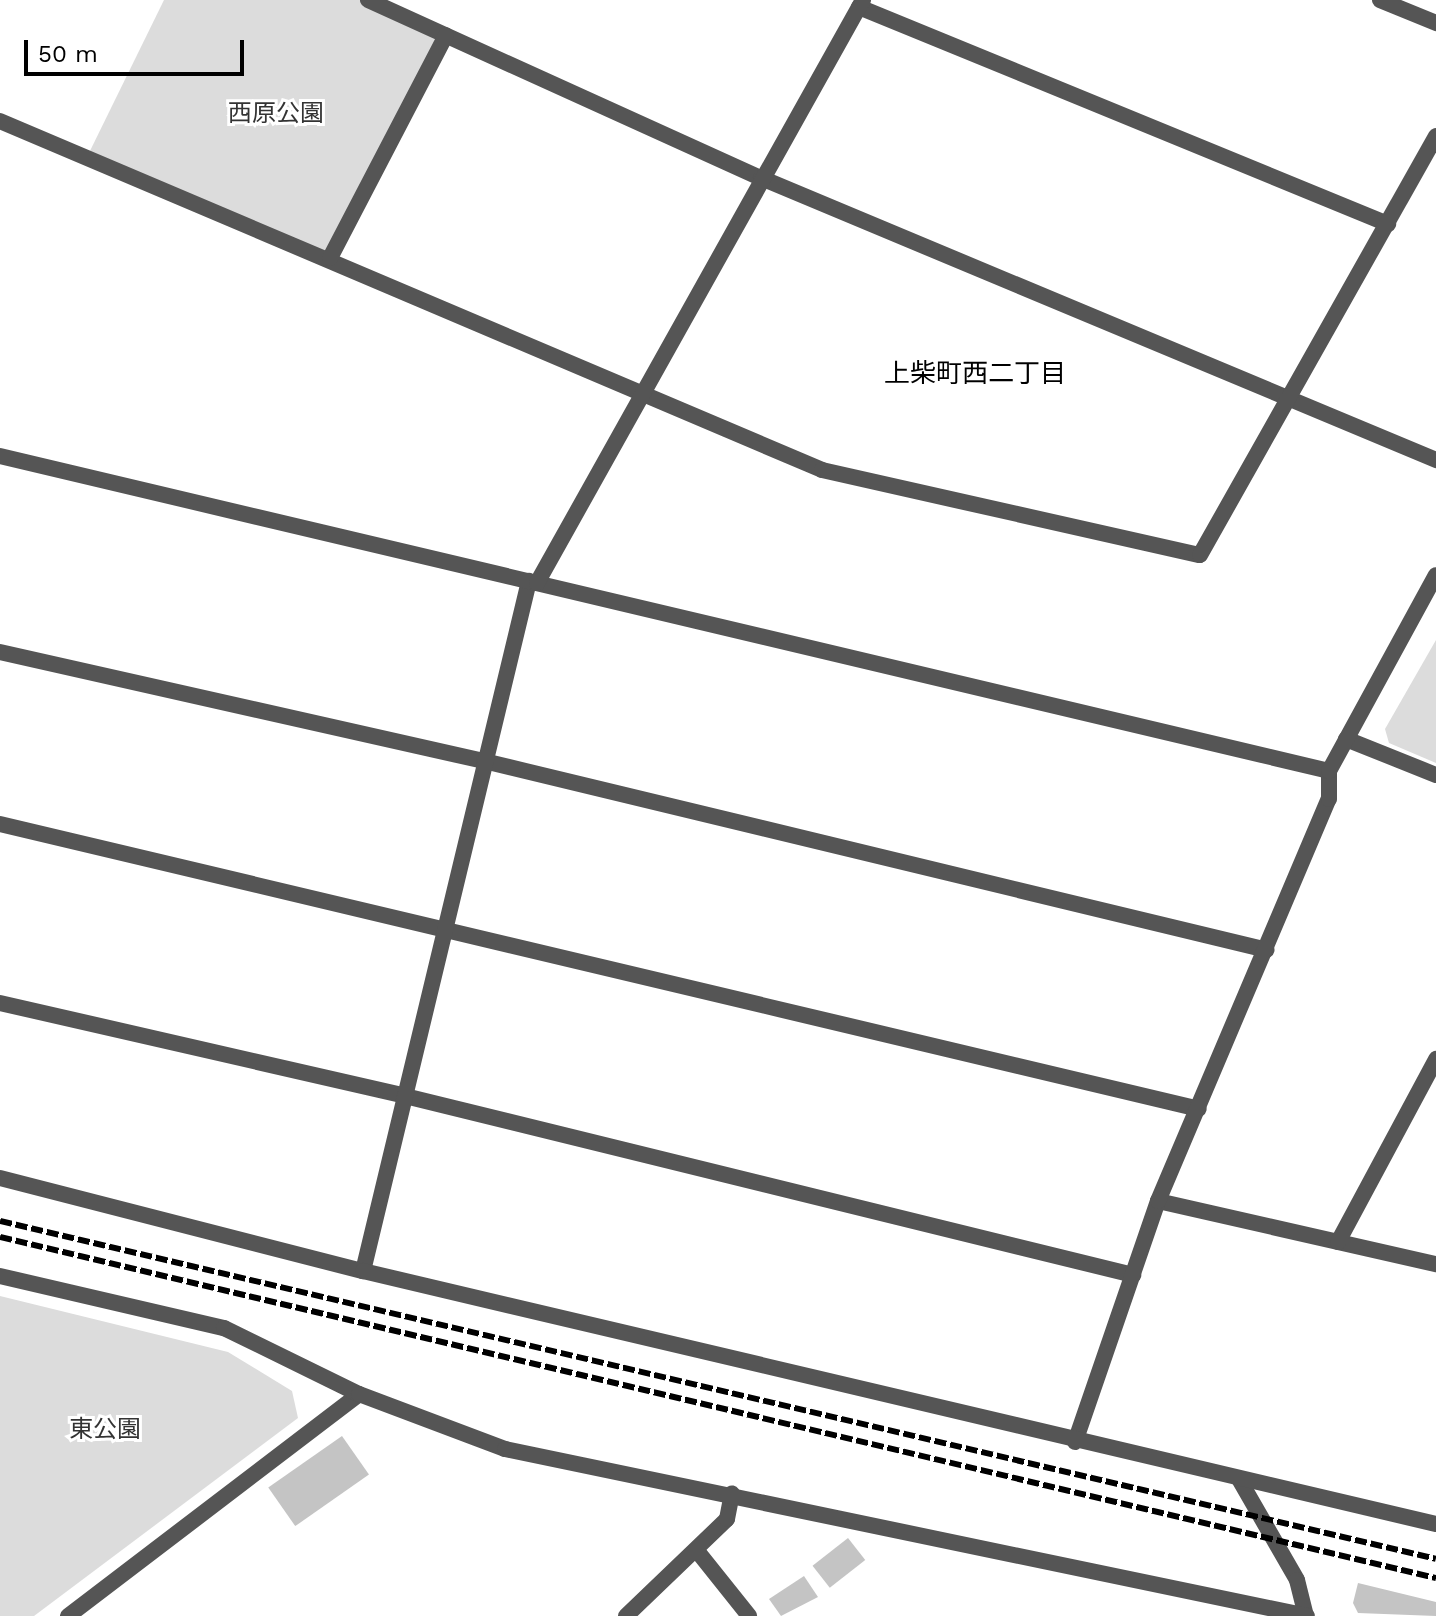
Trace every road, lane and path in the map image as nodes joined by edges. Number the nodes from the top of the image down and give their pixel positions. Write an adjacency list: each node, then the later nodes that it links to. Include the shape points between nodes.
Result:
1 (368, 0): 5 (street)
2 (1380, 0): 4 (street)
3 (861, 4): 8 (street); 9 (street)
4 (1436, 23)
5 (446, 35): 8 (street); 10 (street)
6 (0, 121): 10 (street)
7 (1436, 136): 9 (street)
8 (761, 178): 11 (street); 12 (street)
9 (1388, 224): 12 (street)
10 (330, 258): 11 (street)
11 (641, 394): 12 (street, via 822,470 1200,555); 16 (street)
12 (1287, 401): 14 (street)
13 (0, 456): 16 (street)
14 (1436, 460)
15 (1436, 575): 18 (street)
16 (533, 582): 19 (street); 20 (street)
17 (0, 652): 19 (street)
18 (1346, 739): 20 (street); 21 (street)
19 (484, 761): 23 (street); 24 (street)
20 (1329, 771): 24 (street, via 1329,799)
21 (1436, 775)
22 (0, 824): 23 (street)
23 (444, 929): 27 (street); 28 (street)
24 (1267, 950): 28 (street)
25 (0, 1003): 27 (street)
26 (1436, 1059): 31 (street)
27 (405, 1096): 33 (street); 34 (street)
28 (1199, 1109): 30 (street)
29 (0, 1178): 33 (street)
30 (1158, 1201): 31 (street); 34 (street)
31 (1338, 1242): 32 (street)
32 (1436, 1264)
33 (363, 1271): 37 (street)
34 (1133, 1275): 37 (street)
35 (0, 1276): 36 (street, via 224,1328)
36 (359, 1394): 39 (street, via 505,1449); 42 (street)
37 (1075, 1442): 38 (street)
38 (1239, 1479): 40 (street); 45 (street, via 1297,1580)
39 (732, 1493): 41 (street, via 727,1519); 45 (street)
40 (1436, 1524)
41 (698, 1552): 43 (street); 44 (street)
42 (68, 1616)
43 (626, 1616)
44 (749, 1616)
45 (1306, 1616)

